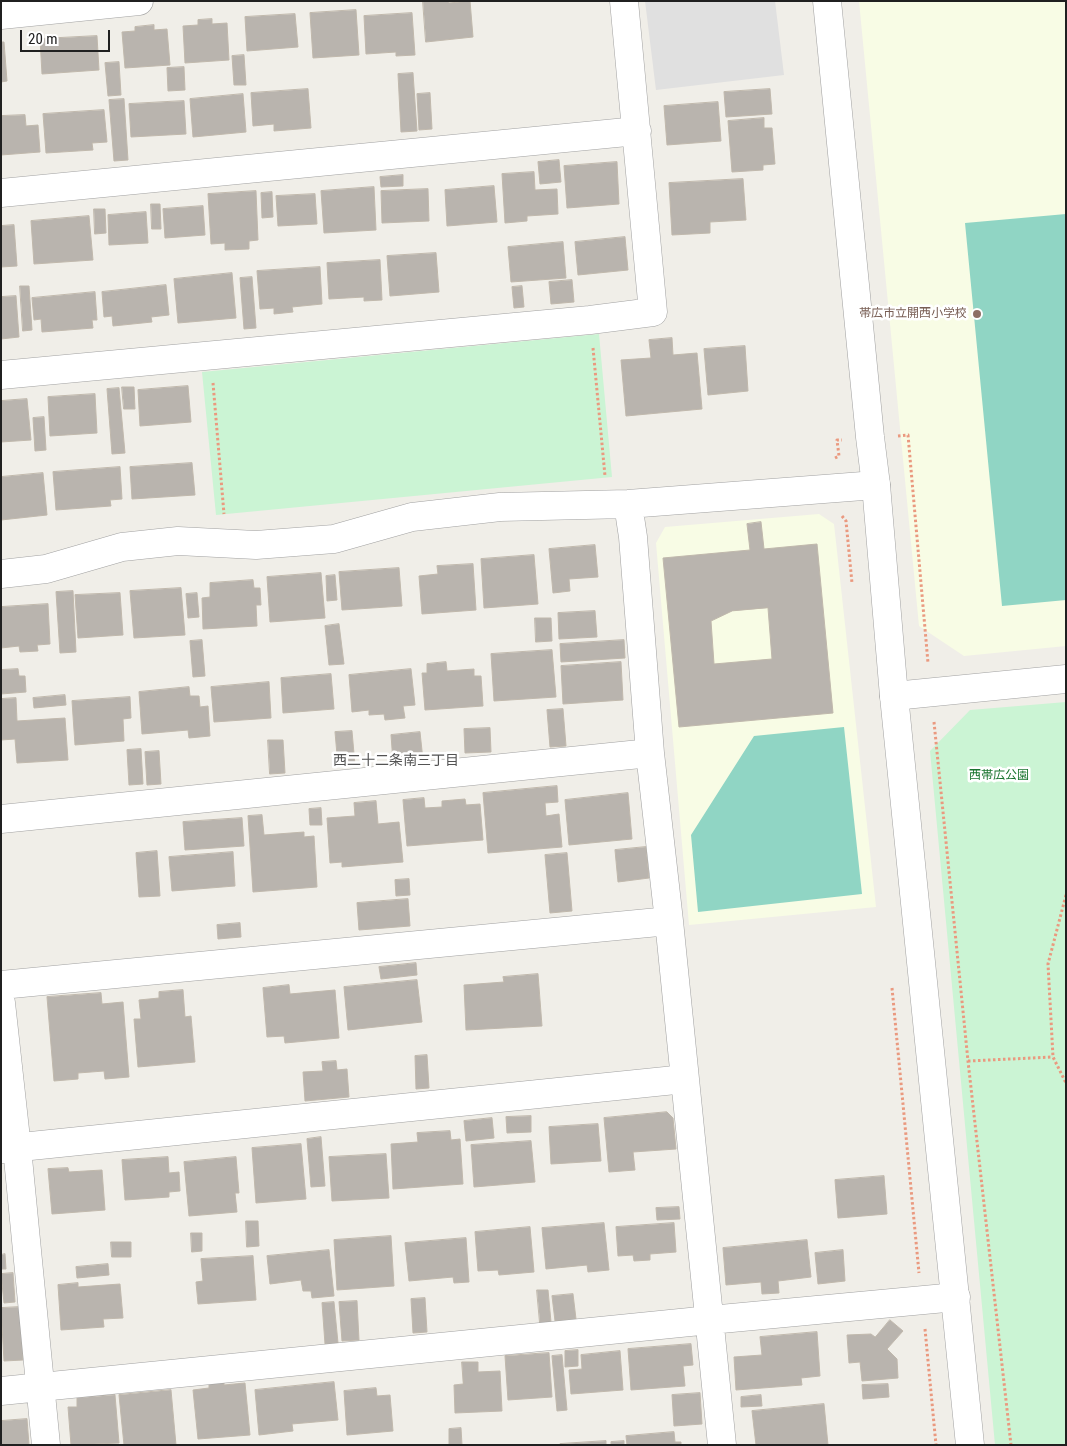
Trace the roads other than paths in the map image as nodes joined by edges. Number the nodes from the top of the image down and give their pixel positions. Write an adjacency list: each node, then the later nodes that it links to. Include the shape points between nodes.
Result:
1 (139, 1): 4 (street)
2 (624, 1): 5 (street)
3 (827, 1): 8 (street)
4 (1, 15)
5 (637, 131): 6 (street); 7 (street, via 653,312)
6 (1, 193)
7 (1, 375)
8 (876, 485): 9 (street); 12 (street)
9 (628, 504): 10 (street, via 500,507 412,517 334,539 256,545 178,541 122,547 46,569); 13 (street)
10 (1, 574)
11 (1066, 679): 12 (street)
12 (894, 696): 20 (street)
13 (650, 753): 14 (street); 15 (street)
14 (1, 819)
15 (669, 921): 16 (street); 18 (street)
16 (1, 985)
17 (1, 1003): 19 (street)
18 (685, 1079): 19 (street); 21 (street)
19 (9, 1149): 22 (street)
20 (956, 1297): 21 (street); 26 (street)
21 (710, 1320): 22 (street); 25 (street)
22 (40, 1387): 23 (street); 24 (street)
23 (1, 1391)
24 (46, 1445)
25 (722, 1445)
26 (970, 1445)

